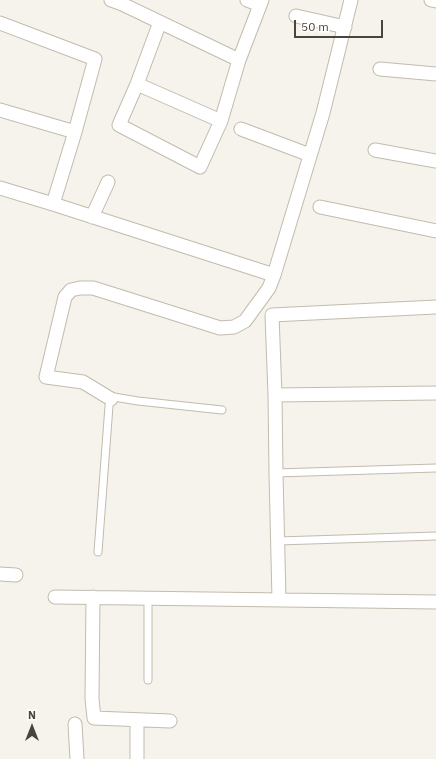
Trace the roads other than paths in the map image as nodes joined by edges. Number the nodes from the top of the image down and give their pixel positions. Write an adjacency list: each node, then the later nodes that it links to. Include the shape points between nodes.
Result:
1 (111, 0): 8 (street)
2 (247, 0): 6 (street)
3 (351, 0): 10 (street)
4 (431, 0): 5 (street)
5 (436, 1)
6 (261, 3): 11 (street)
7 (296, 16): 10 (street)
8 (160, 22): 11 (street); 14 (street)
9 (0, 24): 18 (street, via 95,59)
10 (344, 27): 20 (street)
11 (239, 60): 16 (street)
12 (380, 70): 13 (street)
13 (436, 74)
14 (137, 84): 16 (street); 16 (street, via 119,125 200,166)
15 (0, 110): 18 (street)
16 (221, 121)
17 (241, 129): 20 (street)
18 (75, 132): 24 (street)
19 (375, 150): 21 (street)
20 (310, 155): 28 (street)
21 (436, 161)
22 (108, 182): 26 (street)
23 (0, 188): 24 (street)
24 (53, 204): 26 (street)
25 (320, 207): 27 (street)
26 (92, 216): 28 (street)
27 (436, 231)
28 (274, 275): 32 (street, via 269,288 245,321 234,327 220,328 93,288 71,290 65,297 46,377 83,382)
29 (436, 308): 31 (street, via 272,315)
30 (436, 393): 31 (street)
31 (275, 395): 35 (street)
32 (111, 399): 33 (lane, via 114,397); 38 (lane, via 108,406)
33 (222, 410)
34 (436, 468): 35 (lane)
35 (276, 473): 37 (street)
36 (436, 536): 37 (lane)
37 (278, 541): 44 (street)
38 (98, 552)
39 (0, 574): 40 (street)
40 (16, 575)
41 (55, 597): 42 (street)
42 (93, 597): 43 (street); 47 (street, via 94,718)
43 (148, 598): 44 (street); 46 (lane)
44 (279, 600): 45 (street)
45 (436, 602)
46 (148, 680)
47 (137, 720): 48 (street); 51 (street)
48 (170, 721)
49 (75, 724): 50 (street)
50 (77, 759)
51 (137, 759)

